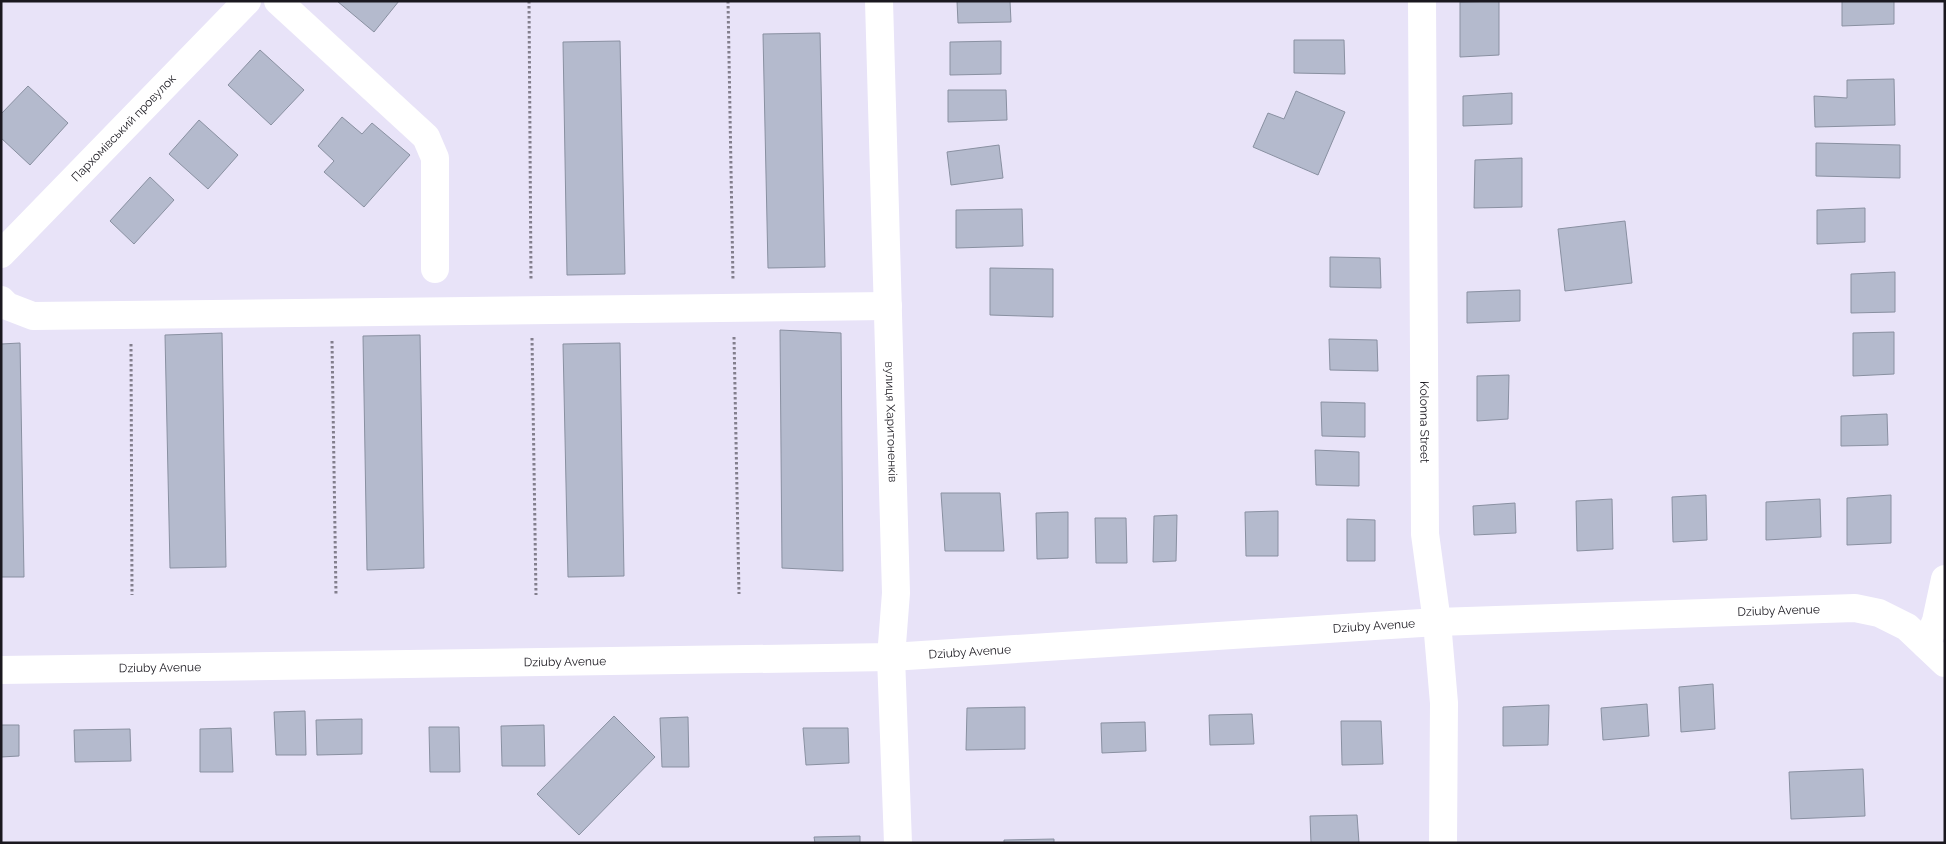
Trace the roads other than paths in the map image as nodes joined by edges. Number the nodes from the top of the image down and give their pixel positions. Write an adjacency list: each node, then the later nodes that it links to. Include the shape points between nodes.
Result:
1 (247, 1): 5 (street, Пархомівський провулок)
2 (278, 1): 6 (street, via 426,137 435,158)
3 (879, 1): 8 (street, вулиця Харитоненків)
4 (1422, 1): 10 (street, Kolonna Street, via 1426,534)
5 (1, 254)
6 (435, 269)
7 (1, 300): 8 (street, via 7,306 33,316)
8 (888, 306): 12 (street, вулиця Харитоненків, via 896,593)
9 (1945, 579): 11 (street, via 1936,621)
10 (1437, 622): 11 (street, Dziuby Avenue, via 1855,608 1879,613 1906,627); 12 (street, Dziuby Avenue); 15 (street, Kolonna Street, via 1444,703)
11 (1935, 654)
12 (891, 657): 13 (street, Dziuby Avenue); 14 (street, вулиця Харитоненків)
13 (1, 670)
14 (898, 843)
15 (1444, 843)

